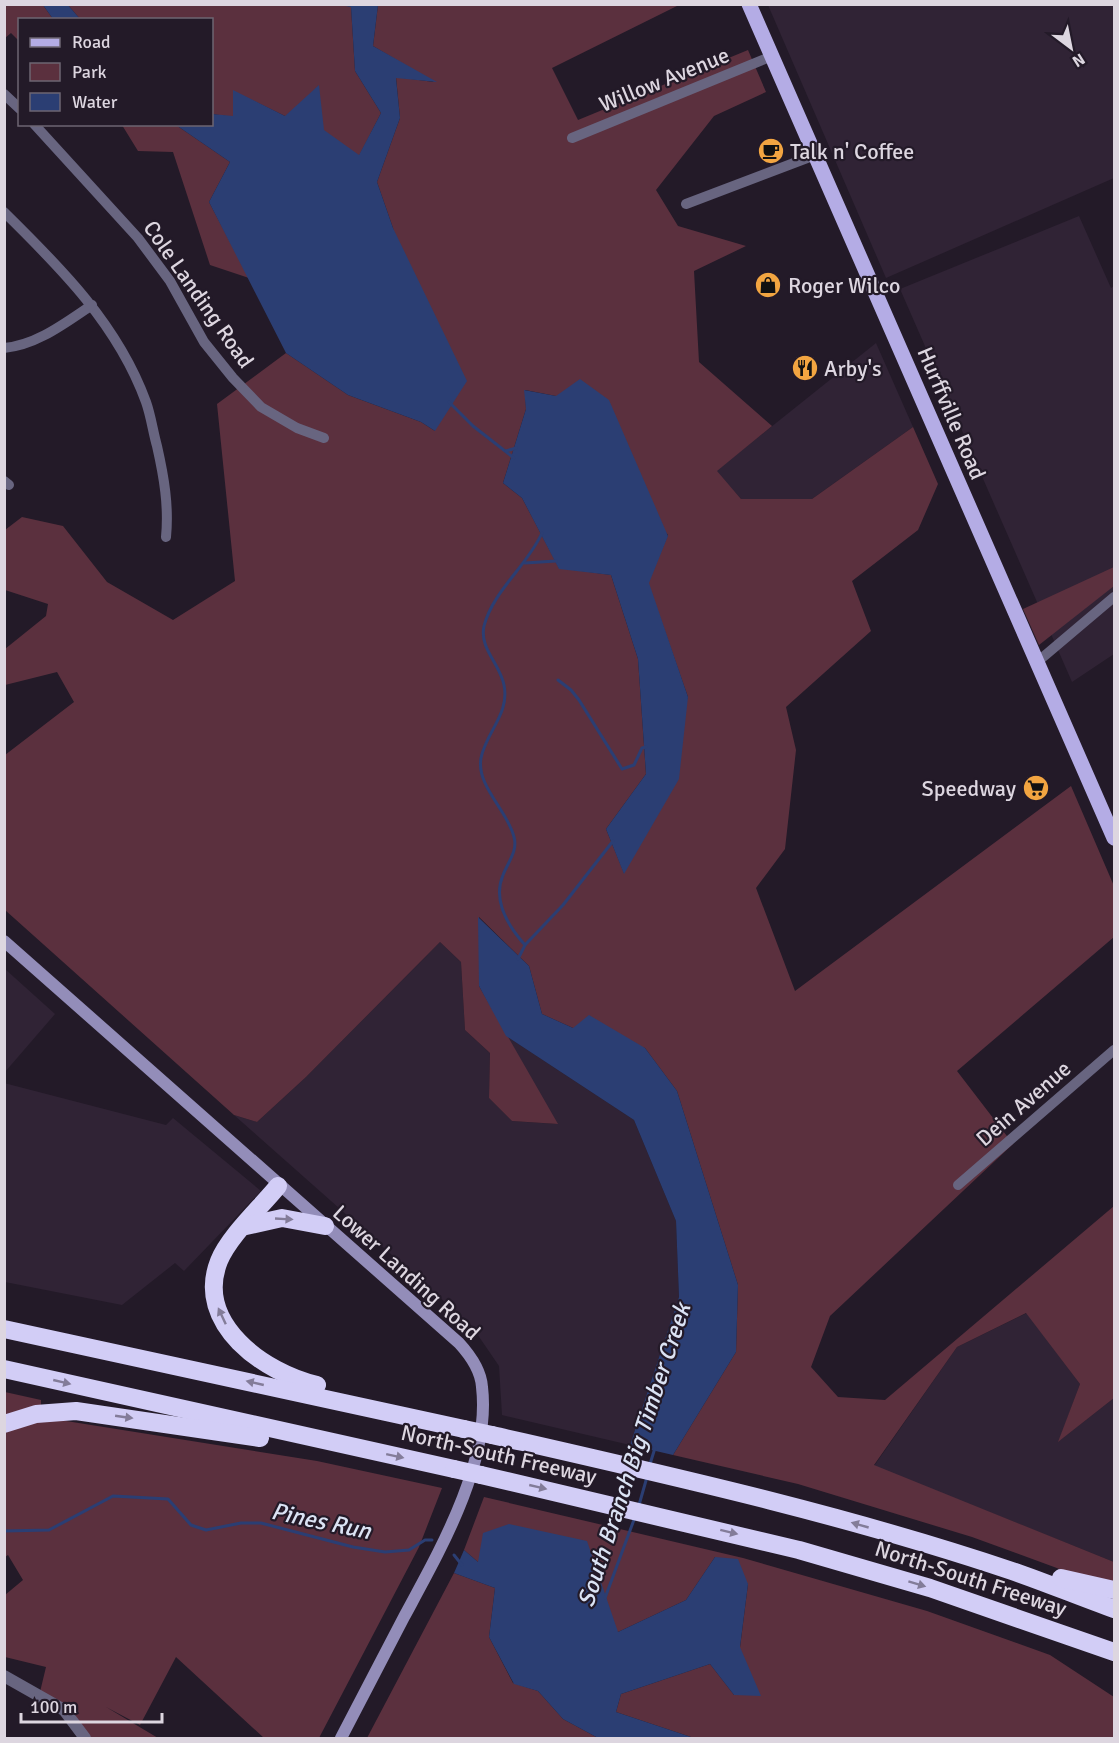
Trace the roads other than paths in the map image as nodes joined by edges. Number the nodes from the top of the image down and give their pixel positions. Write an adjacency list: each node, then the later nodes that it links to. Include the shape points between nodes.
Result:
1 (749, 4): 2 (main road, Hurffville Road)
2 (772, 56): 6 (street, Willow Avenue); 7 (main road, Hurffville Road)
3 (4, 94): 4 (street)
4 (18, 107)
5 (36, 126): 12 (street, Cole Landing Road, via 138,238 170,281 204,342 233,378 261,407)
6 (572, 138)
7 (815, 155): 8 (street); 15 (main road, Hurffville Road)
8 (686, 204)
9 (4, 212): 10 (street)
10 (92, 305): 11 (street, via 45,335 19,347); 13 (street, via 121,349 147,403 168,510)
11 (4, 348)
12 (324, 438)
13 (165, 537)
14 (1114, 597): 15 (street)
15 (1036, 663): 16 (main road, Hurffville Road)
16 (1114, 838)
17 (4, 941): 20 (main road, Lower Landing Road)
18 (1114, 1050): 19 (street, Dein Avenue)
19 (958, 1185)
20 (278, 1186): 21 (main road, Lower Landing Road); 22 (highway)
21 (325, 1226): 22 (highway, one-way to 21, via 282,1218); 34 (main road, Lower Landing Road, via 465,1350 482,1384 484,1408 477,1452 462,1499 435,1559)
22 (244, 1227): 25 (highway, one-way to 22, via 324,1387 292,1378 270,1366 228,1329 217,1304 215,1276 221,1256)
23 (4, 1329): 25 (highway, North-South Freeway, one-way to 23)
24 (4, 1369): 27 (highway, North-South Freeway, one-way to 27)
25 (353, 1404): 28 (highway, North-South Freeway, one-way to 25, bridge, via 682,1478)
26 (4, 1424): 27 (highway, one-way to 27, via 36,1414 76,1411 291,1443)
27 (361, 1449): 31 (highway, North-South Freeway, one-way to 31, bridge, via 799,1550 919,1585)
28 (1012, 1571): 29 (highway, via 1047,1574); 30 (highway, North-South Freeway)
29 (1114, 1590)
30 (1114, 1609)
31 (1114, 1652)
32 (4, 1676): 33 (street, via 64,1710)
33 (85, 1738)
34 (341, 1738)

